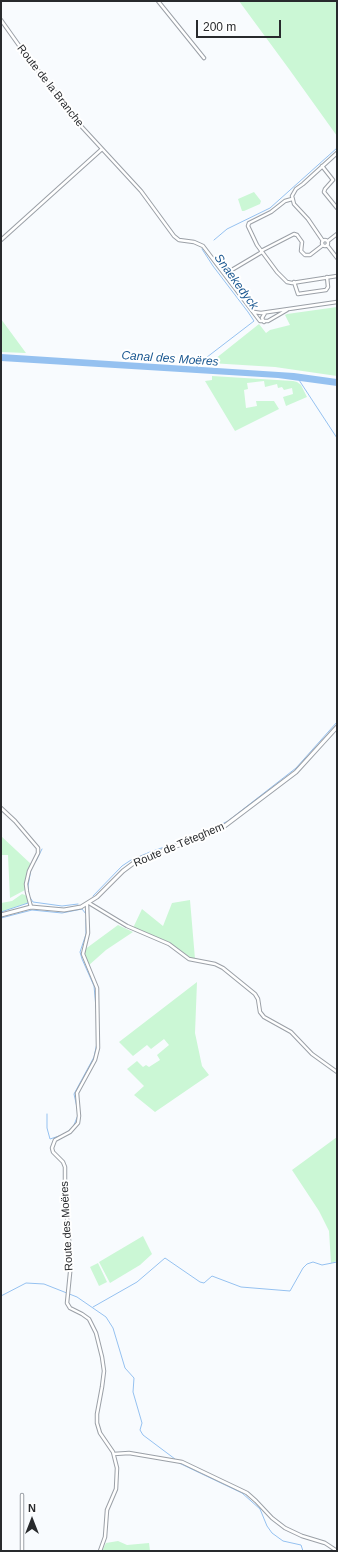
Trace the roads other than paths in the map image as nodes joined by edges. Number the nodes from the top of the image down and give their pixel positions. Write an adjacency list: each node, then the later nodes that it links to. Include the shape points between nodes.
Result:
1 (158, 1): 3 (street)
2 (1, 20): 4 (street, Route de la Branche, via 56,94)
3 (204, 58)
4 (102, 149): 10 (street); 22 (street, Route de la Branche, via 141,191 174,236 179,240 203,246)
5 (337, 153): 6 (street)
6 (322, 166): 7 (street, via 295,190); 8 (street, via 333,181 324,192)
7 (292, 199): 11 (street); 15 (street, via 248,224)
8 (337, 208)
9 (337, 234): 12 (street)
10 (1, 240)
11 (324, 241): 12 (street); 13 (street)
12 (328, 241): 14 (street)
13 (323, 245): 14 (street); 15 (street, via 311,254 305,255 301,251 302,242 294,234)
14 (327, 246): 16 (street)
15 (261, 251): 17 (street); 20 (street, via 284,280)
16 (337, 258)
17 (230, 272)
18 (337, 276): 19 (street)
19 (327, 277): 20 (street); 20 (street, via 327,290 297,294)
20 (294, 282)
21 (337, 301): 23 (street)
22 (250, 309): 24 (street); 25 (street, Route de la Branche)
23 (287, 310): 24 (street); 25 (street)
24 (265, 313): 25 (street, via 262,317)
25 (264, 322)
26 (337, 727): 28 (main road, Route de Téteghem, via 301,768 232,822 208,835 139,860)
27 (1, 808): 29 (street, via 38,849 26,883)
28 (88, 903): 29 (main road, Route de Téteghem, via 67,910); 31 (street, via 127,926 169,944 189,959 221,967 255,994 264,1018 291,1032 310,1052); 32 (street, Route des Moëres, via 88,933 83,954 97,990 98,1046 96,1058 77,1093 78,1123 70,1132 55,1140 52,1146 53,1152 62,1160 65,1167 64,1194 71,1258 66,1302 69,1307 87,1318 96,1333 104,1369 97,1423 99,1431)
29 (31, 907): 30 (main road, Route de Téteghem)
30 (1, 915)
31 (337, 1072)
32 (114, 1454): 35 (street, Route des Moëres, via 117,1468 116,1489 106,1510 105,1535); 36 (street, via 176,1460 241,1490 283,1527 324,1543)
33 (22, 1495): 34 (street)
34 (22, 1551)
35 (100, 1551)
36 (336, 1551)

